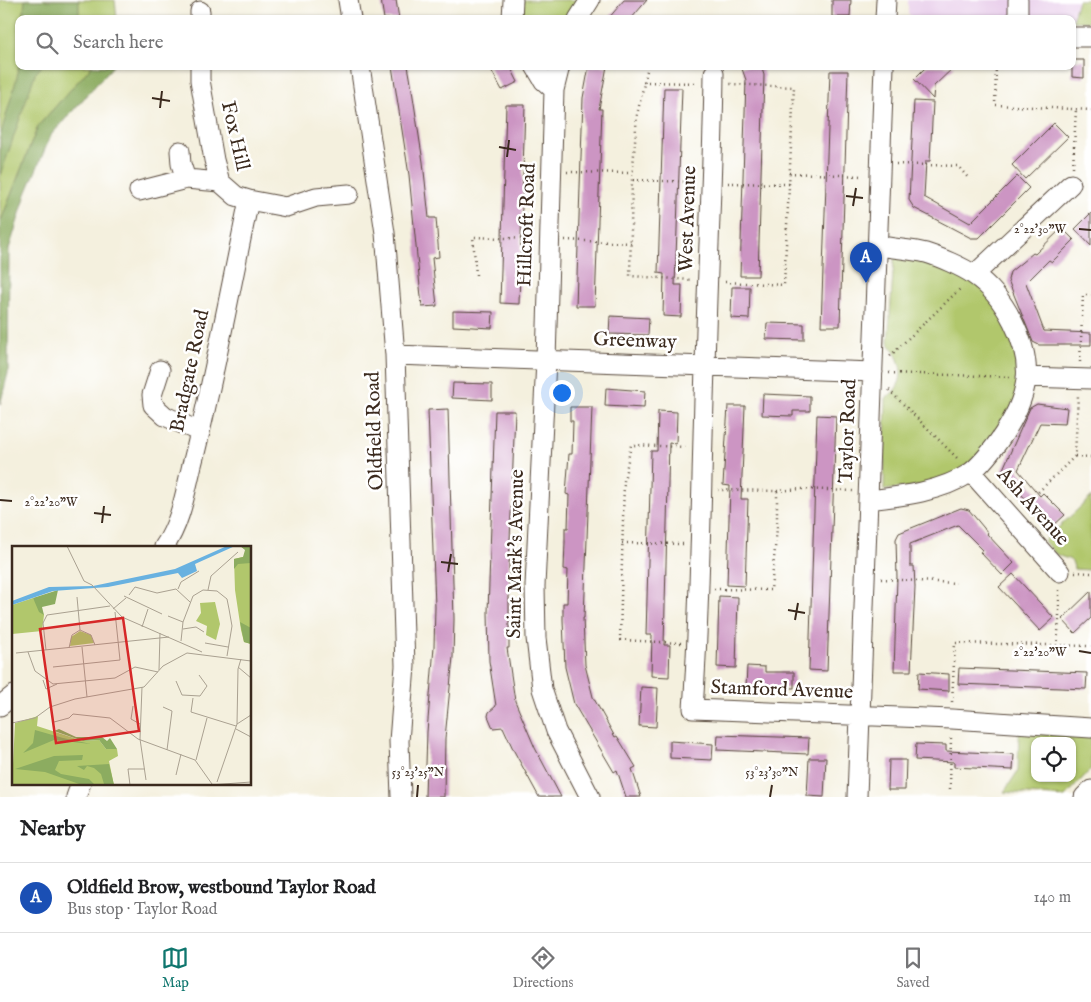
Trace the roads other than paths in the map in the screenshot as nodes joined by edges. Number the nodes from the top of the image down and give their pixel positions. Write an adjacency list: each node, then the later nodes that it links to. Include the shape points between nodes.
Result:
1 (348, 0): 6 (street)
2 (513, 0): 7 (street)
3 (590, 0): 8 (street)
4 (886, 0): 9 (street)
5 (1018, 0): 10 (street)
6 (351, 15)
7 (512, 15)
8 (581, 15)
9 (885, 15)
10 (1018, 15)
11 (1076, 37): 12 (street)
12 (1091, 37)
13 (200, 70): 22 (street, Fox Hill)
14 (361, 70): 29 (street, Oldfield Road, via 385,233)
15 (537, 70): 19 (street)
16 (559, 70): 19 (street, Hillcroft Road)
17 (884, 70): 27 (street, Taylor Road)
18 (714, 78): 31 (street, West Avenue)
19 (554, 90): 30 (street, Hillcroft Road)
20 (180, 151): 21 (street)
21 (186, 179): 22 (street); 24 (street)
22 (220, 182): 26 (street, Fox Hill, via 236,196)
23 (1071, 184): 28 (street)
24 (139, 191)
25 (349, 194): 26 (street, Fox Hill, via 316,197 286,207)
26 (249, 200): 36 (street, Bradgate Road)
27 (877, 245): 28 (street, via 926,254); 33 (street, Taylor Road)
28 (974, 275): 34 (street, via 995,293 1016,326)
29 (395, 354): 30 (street, Greenway); 48 (street, Oldfield Road, via 405,666 399,741)
30 (546, 360): 31 (street, Greenway); 49 (street, Saint Mark's Avenue, via 534,586 536,638 542,690 556,731)
31 (705, 367): 33 (street, Greenway); 43 (street, Stamford Avenue, via 698,643 693,709)
32 (160, 370): 36 (street, via 152,395 153,405 165,416)
33 (873, 372): 38 (street, Taylor Road)
34 (1026, 377): 35 (street); 37 (street, via 1018,408 1006,431)
35 (1085, 379)
36 (200, 432): 39 (street, Bradgate Road, via 179,518)
37 (971, 472): 38 (street, via 949,485 919,492); 40 (street, Ash Avenue)
38 (868, 496): 43 (street, Taylor Road)
39 (165, 546)
40 (1060, 572)
41 (12, 697): 42 (street)
42 (0, 706)
43 (860, 716): 44 (street, Stamford Avenue); 50 (street, Taylor Road)
44 (1091, 728)
45 (81, 784): 47 (street)
46 (1091, 790): 51 (street)
47 (76, 797)
48 (401, 797)
49 (590, 797)
50 (857, 797)
51 (1084, 797)

